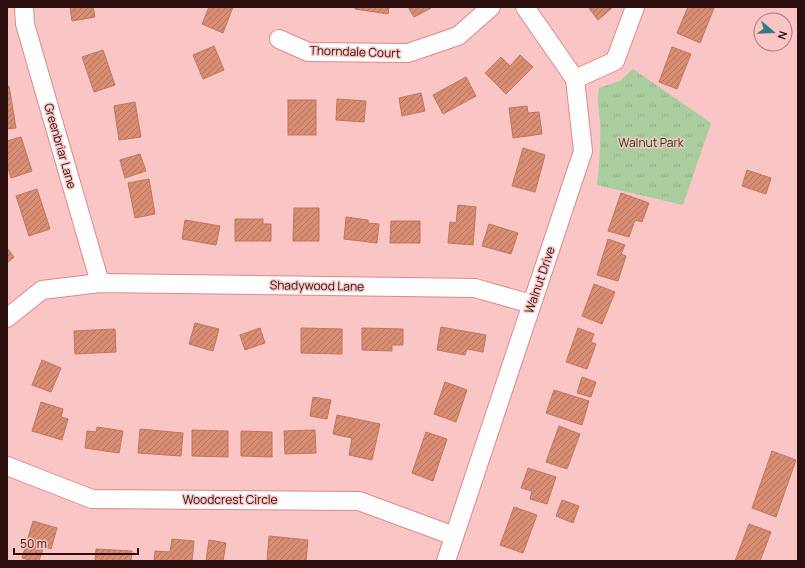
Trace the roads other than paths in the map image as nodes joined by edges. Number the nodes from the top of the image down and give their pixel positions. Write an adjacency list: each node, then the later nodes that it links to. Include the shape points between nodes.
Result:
1 (24, 7): 7 (street, Greenbriar Lane, via 25,24)
2 (491, 7): 5 (street, Thorndale Court, via 458,36 408,53 308,52)
3 (525, 7): 6 (street, Walnut Drive)
4 (635, 7): 6 (street, via 615,61)
5 (279, 39)
6 (575, 79): 8 (street, Walnut Drive, via 584,151)
7 (100, 284): 8 (street, Shadywood Lane, via 475,288); 9 (street, via 42,290)
8 (531, 304): 11 (street, Walnut Drive)
9 (7, 318)
10 (7, 466): 11 (street, Woodcrest Circle, via 92,499 359,501)
11 (454, 536): 12 (street, Walnut Drive)
12 (446, 561)

